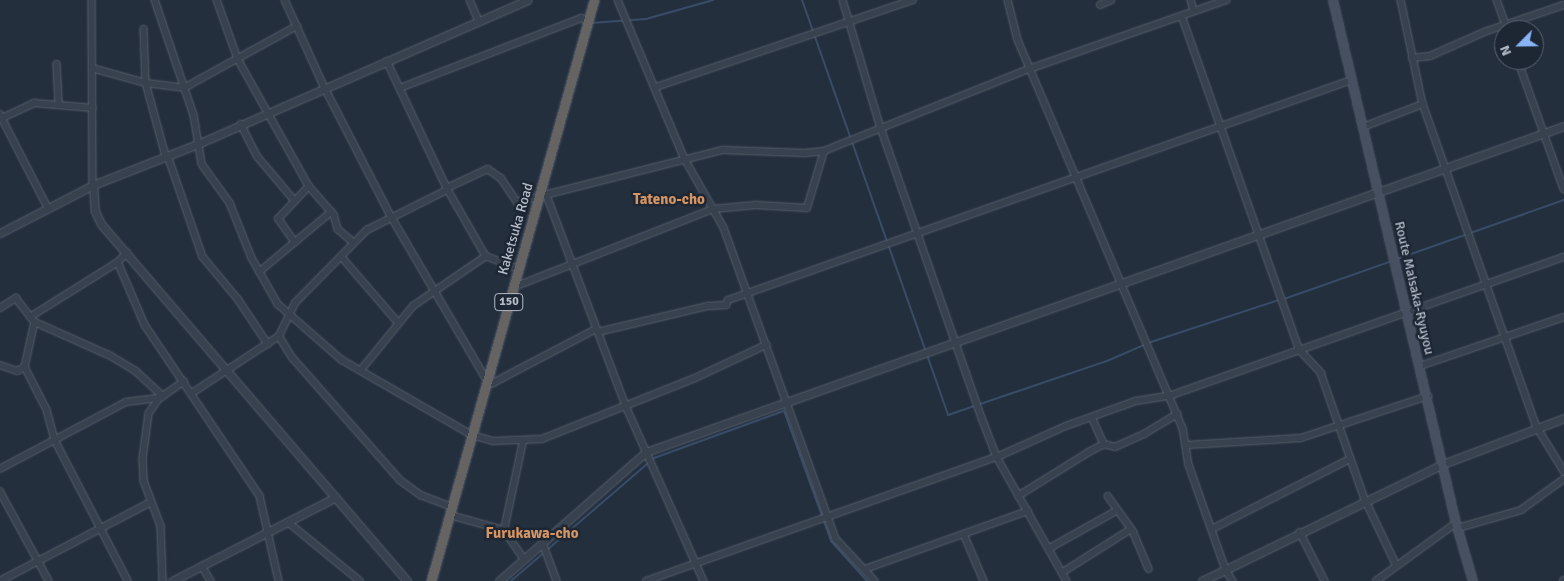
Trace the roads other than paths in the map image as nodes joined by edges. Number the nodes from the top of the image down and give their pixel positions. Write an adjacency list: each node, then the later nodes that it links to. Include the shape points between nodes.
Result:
1 (92, 0): 34 (street)
2 (156, 0): 40 (street)
3 (217, 0): 31 (street)
4 (285, 0): 27 (street)
5 (470, 0): 25 (street)
6 (528, 0): 25 (street)
7 (594, 0): 26 (highway, Kaketsuka Road / 150)
8 (618, 0): 39 (street)
9 (843, 0): 22 (street)
10 (913, 0): 22 (street)
11 (1008, 0): 35 (street, via 1018,40)
12 (1111, 0): 18 (street)
13 (1191, 0): 20 (street)
14 (1333, 0): 37 (main road, Route Maisaka-Ryuyou)
15 (1401, 0): 30 (street)
16 (1497, 0): 23 (street)
17 (1223, 1): 20 (street)
18 (1100, 5)
19 (1564, 5): 24 (street)
20 (1194, 11): 21 (street)
21 (1182, 16): 35 (street); 49 (street)
22 (849, 19): 39 (street); 52 (street)
23 (1504, 20)
24 (1527, 20)
25 (479, 21): 32 (street)
26 (588, 21): 42 (street, via 580,18); 65 (highway, Kaketsuka Road / 150)
27 (297, 26): 31 (street); 41 (street)
28 (144, 29): 38 (street)
29 (1494, 33): 30 (street, via 1430,56)
30 (1412, 58): 44 (street)
31 (238, 59): 40 (street); 46 (street)
32 (387, 61): 41 (street); 42 (street)
33 (57, 64): 43 (street)
34 (92, 68): 38 (street); 45 (street)
35 (1032, 68): 52 (street); 59 (street)
36 (1522, 70): 53 (street)
37 (1352, 80): 49 (street); 51 (main road, Route Maisaka-Ryuyou)
38 (146, 83): 40 (street); 56 (street)
39 (656, 87): 57 (street)
40 (184, 88): 54 (street)
41 (325, 88): 46 (street); 70 (street)
42 (400, 88): 62 (street)
43 (59, 103): 45 (street); 47 (street, via 34,103)
44 (1423, 104): 51 (street); 58 (street)
45 (92, 108): 60 (street)
46 (269, 112): 48 (street); 61 (street)
47 (1, 117): 67 (street)
48 (241, 124): 54 (street); 66 (street, via 258,157)
49 (1220, 126): 59 (street); 73 (street)
50 (1564, 126): 53 (street)
51 (1363, 127): 64 (main road, Route Maisaka-Ryuyou)
52 (881, 128): 55 (street); 72 (street)
53 (1544, 133): 58 (street); 63 (street)
54 (200, 143): 56 (street); 83 (street, via 207,174 230,203)
55 (824, 151): 57 (street, via 805,154 723,150); 68 (street, via 807,208 756,204)
56 (167, 156): 60 (street); 100 (street, via 203,257 238,298)
57 (685, 159): 65 (street); 68 (street)
58 (1447, 169): 64 (street); 85 (street)
59 (1077, 177): 72 (street); 84 (street)
60 (93, 185): 67 (street); 76 (street, via 101,224)
61 (309, 186): 66 (street); 69 (street)
62 (447, 189): 65 (street, via 488,169 501,178 517,202); 70 (street, via 419,206); 78 (street)
63 (1564, 189)
64 (1379, 192): 73 (street); 90 (main road, Route Maisaka-Ryuyou)
65 (543, 195): 81 (street); 82 (highway, Kaketsuka Road / 150)
66 (295, 201): 75 (street, via 278,219)
67 (48, 208): 71 (street)
68 (713, 209): 81 (street); 88 (street)
69 (331, 212): 74 (street, via 338,229); 75 (street)
70 (391, 216): 74 (street); 87 (street)
71 (0, 234)
72 (917, 234): 88 (street); 99 (street)
73 (1256, 235): 84 (street); 102 (street)
74 (353, 242): 77 (street)
75 (295, 243): 83 (street)
76 (127, 252): 80 (street); 106 (street)
77 (341, 256): 91 (street); 94 (street)
78 (486, 256): 82 (street); 87 (street)
79 (1564, 257): 85 (street)
80 (118, 262): 93 (street); 109 (street, via 146,325)
81 (572, 265): 86 (street); 96 (street)
82 (519, 269): 86 (highway, Kaketsuka Road / 150)
83 (259, 272): 91 (street, via 278,304)
84 (1121, 284): 99 (street); 111 (street)
85 (1485, 284): 90 (street); 98 (street)
86 (514, 287): 108 (highway, Kaketsuka Road / 150)
87 (434, 289): 94 (street); 108 (street)
88 (748, 293): 96 (street, via 728,300 726,305); 101 (street)
89 (0, 308): 93 (street, via 16,298)
90 (1407, 312): 102 (street); 104 (main road, Route Maisaka-Ryuyou)
91 (289, 314): 97 (street); 107 (street, via 342,360)
92 (1564, 316): 98 (street)
93 (30, 317): 95 (street)
94 (398, 321): 107 (street)
95 (35, 322): 105 (street); 113 (street, via 111,356 136,371)
96 (597, 331): 108 (street, via 493,383); 115 (street)
97 (279, 336): 100 (street); 139 (street, via 293,358 400,480)
98 (1507, 337): 104 (street); 120 (street)
99 (956, 342): 114 (street); 127 (street)
100 (268, 344): 106 (street)
101 (766, 344): 114 (street); 115 (street)
102 (1299, 349): 111 (street); 119 (street, via 1320,374)
103 (0, 364): 105 (street, via 17,371)
104 (1420, 366): 112 (main road, Route Maisaka-Ryuyou)
105 (25, 367): 122 (street, via 47,410)
106 (228, 369): 110 (street); 136 (street)
107 (361, 370): 121 (street)
108 (487, 380): 121 (highway, Kaketsuka Road / 150)
109 (184, 381): 110 (street); 113 (street)
110 (192, 393): 150 (street, via 260,496)
111 (1169, 396): 116 (street); 117 (street, via 1136,401)
112 (1428, 396): 119 (street); 129 (main road, Route Maisaka-Ryuyou)
113 (161, 397): 122 (street, via 126,402); 138 (street, via 149,414 143,458 144,481)
114 (787, 402): 126 (street); 142 (street)
115 (626, 406): 123 (street, via 542,439); 126 (street)
116 (1177, 414): 124 (street, via 1144,434 1115,446); 125 (street)
117 (1092, 417): 124 (street); 127 (street, via 1033,439)
118 (1564, 418): 120 (street)
119 (1338, 427): 125 (street, via 1278,442); 128 (street)
120 (1537, 427): 129 (street); 131 (street)
121 (472, 435): 123 (street, via 493,441); 139 (highway, Kaketsuka Road / 150)
122 (55, 440): 130 (street); 145 (street)
123 (523, 442): 148 (street)
124 (1104, 444): 134 (street)
125 (1187, 445): 147 (street, via 1189,465)
126 (646, 452): 152 (street); 156 (street)
127 (997, 457): 134 (street); 142 (street)
128 (1350, 459): 137 (street); 147 (street)
129 (1443, 464): 137 (street); 144 (main road, Route Maisaka-Ryuyou)
130 (0, 469)
131 (1564, 471)
132 (1564, 479): 144 (street, via 1521,510)
133 (0, 491): 155 (street)
134 (1018, 496): 140 (street)
135 (1108, 496): 141 (street)
136 (336, 497): 143 (street); 173 (street)
137 (1365, 499): 149 (street); 158 (street)
138 (151, 502): 145 (street); 167 (street, via 161,526)
139 (451, 511): 148 (street); 174 (highway, Kaketsuka Road / 150)
140 (1028, 511): 151 (street); 153 (street)
141 (1116, 511): 146 (street); 153 (street)
142 (825, 518): 156 (street); 159 (street, via 836,539)
143 (288, 522): 150 (street); 162 (street)
144 (1457, 526): 158 (street); 186 (main road, Route Maisaka-Ryuyou)
145 (101, 529): 155 (street); 166 (street)
146 (1131, 529): 160 (street); 163 (street)
147 (1212, 529): 161 (street)
148 (504, 530): 154 (street)
149 (1300, 532): 161 (street); 184 (street)
150 (267, 533): 157 (street); 170 (street)
151 (964, 534): 159 (street); 180 (street)
152 (543, 543): 154 (street); 176 (street)
153 (1050, 548): 163 (street)
154 (524, 559): 175 (street)
155 (38, 561): 164 (street); 165 (street)
156 (696, 564): 177 (street); 178 (street)
157 (202, 566): 168 (street); 169 (street)
158 (1398, 566): 185 (street)
159 (865, 569): 179 (street)
160 (1149, 569)
161 (1226, 570): 182 (street); 183 (street)
162 (348, 571): 171 (street); 172 (street)
163 (1063, 572): 181 (street)
164 (0, 581)
165 (49, 581)
166 (128, 581)
167 (164, 581)
168 (172, 581)
169 (210, 581)
170 (279, 581)
171 (351, 581)
172 (360, 581)
173 (407, 581)
174 (431, 581)
175 (499, 581)
176 (557, 581)
177 (646, 581)
178 (704, 581)
179 (875, 581)
180 (984, 581)
181 (1067, 581)
182 (1202, 581)
183 (1233, 581)
184 (1325, 581)
185 (1376, 581)
186 (1473, 581)

